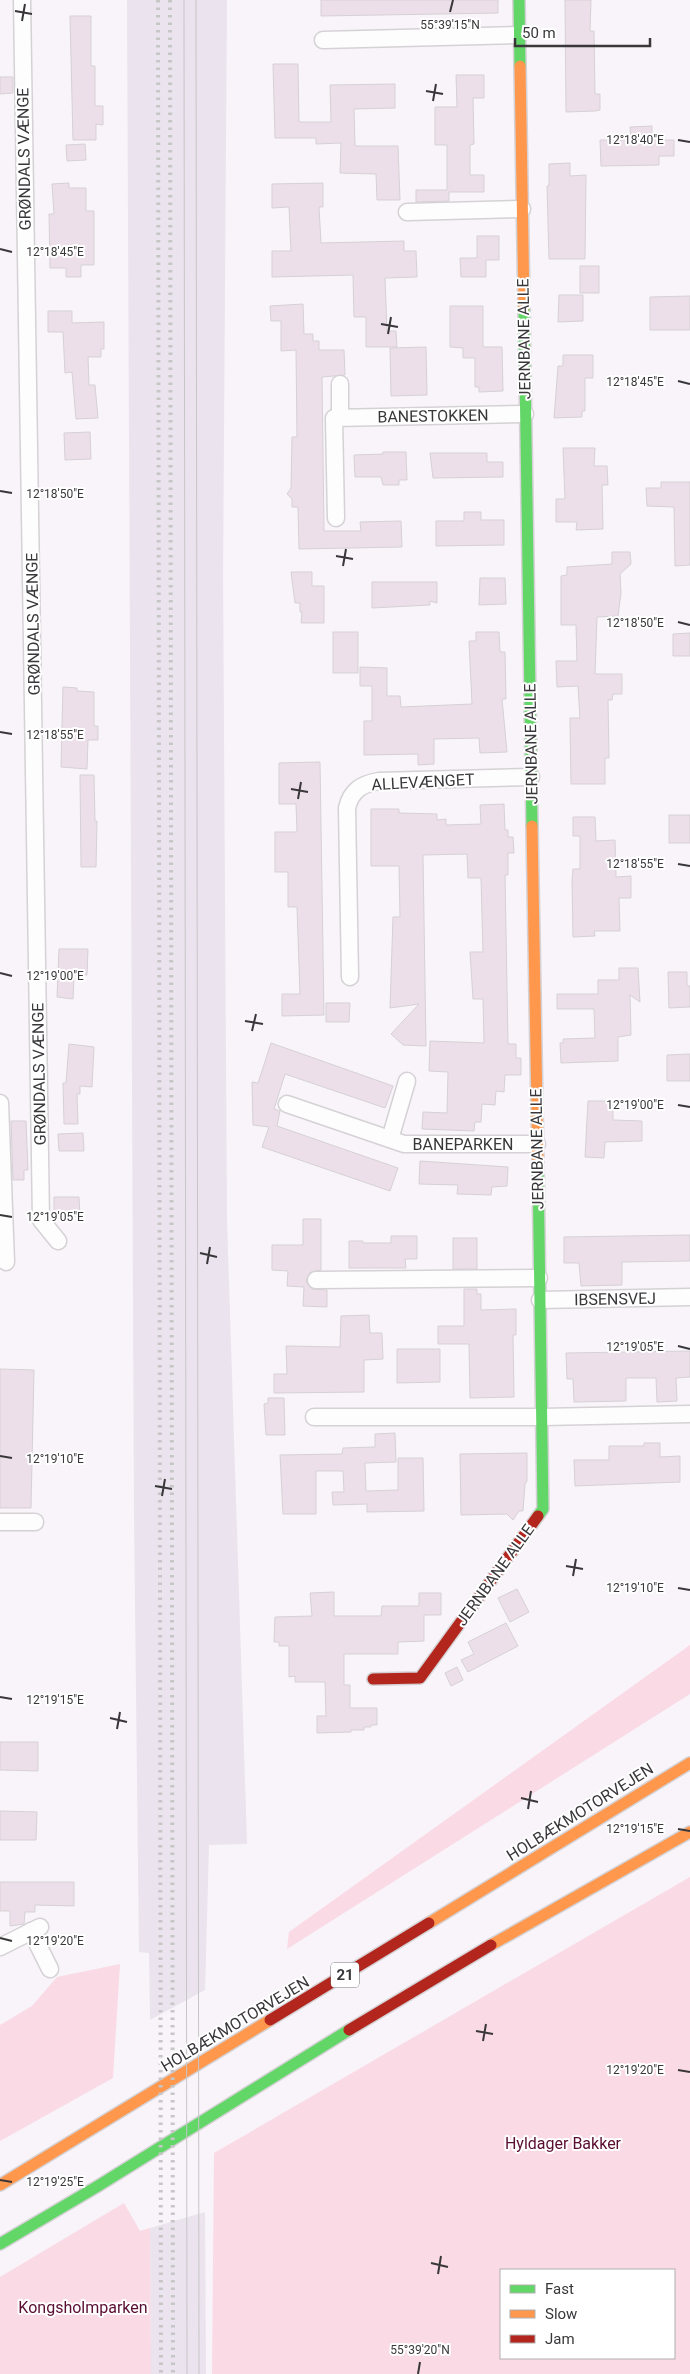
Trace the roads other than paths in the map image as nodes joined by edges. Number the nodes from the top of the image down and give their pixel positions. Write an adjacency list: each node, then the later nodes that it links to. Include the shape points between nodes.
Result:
1 (22, 0): 18 (street, GRØNDALS VÆNGE, via 41,1220)
2 (519, 0): 3 (main road, JERNBANE ALLE)
3 (519, 35): 4 (street); 5 (main road, JERNBANE ALLE)
4 (323, 40)
5 (522, 210): 6 (street); 8 (main road, JERNBANE ALLE)
6 (407, 212)
7 (340, 384): 9 (street)
8 (526, 414): 9 (street, BANESTOKKEN); 11 (main road, JERNBANE ALLE)
9 (340, 418): 10 (street, via 334,418)
10 (336, 518)
11 (531, 778): 12 (street, ALLEVÆNGET, via 378,781 359,787 353,793 347,808); 17 (main road, JERNBANE ALLE)
12 (350, 977)
13 (407, 1081): 16 (street, BANEPARKEN)
14 (0, 1103): 19 (street)
15 (287, 1104): 16 (street, BANEPARKEN)
16 (390, 1139): 17 (street, BANEPARKEN, via 404,1144)
17 (537, 1144): 21 (main road, JERNBANE ALLE)
18 (58, 1241)
19 (2, 1244): 20 (street)
20 (6, 1262)
21 (539, 1278): 22 (street); 24 (main road, JERNBANE ALLE)
22 (316, 1280)
23 (690, 1297): 24 (street, IBSENSVEJ)
24 (540, 1300): 27 (main road, JERNBANE ALLE)
25 (690, 1414): 27 (street)
26 (314, 1417): 27 (street)
27 (542, 1417): 30 (main road, JERNBANE ALLE, via 541,1512 420,1678)
28 (0, 1522): 29 (street)
29 (35, 1522)
30 (373, 1679)
31 (690, 1763): 35 (main road, HOLBÆKMOTORVEJEN / 21)
32 (690, 1832): 36 (main road, via 434,1977)
33 (0, 1947): 34 (street, via 35,1929)
34 (50, 1969)
35 (0, 2185)
36 (0, 2244)

